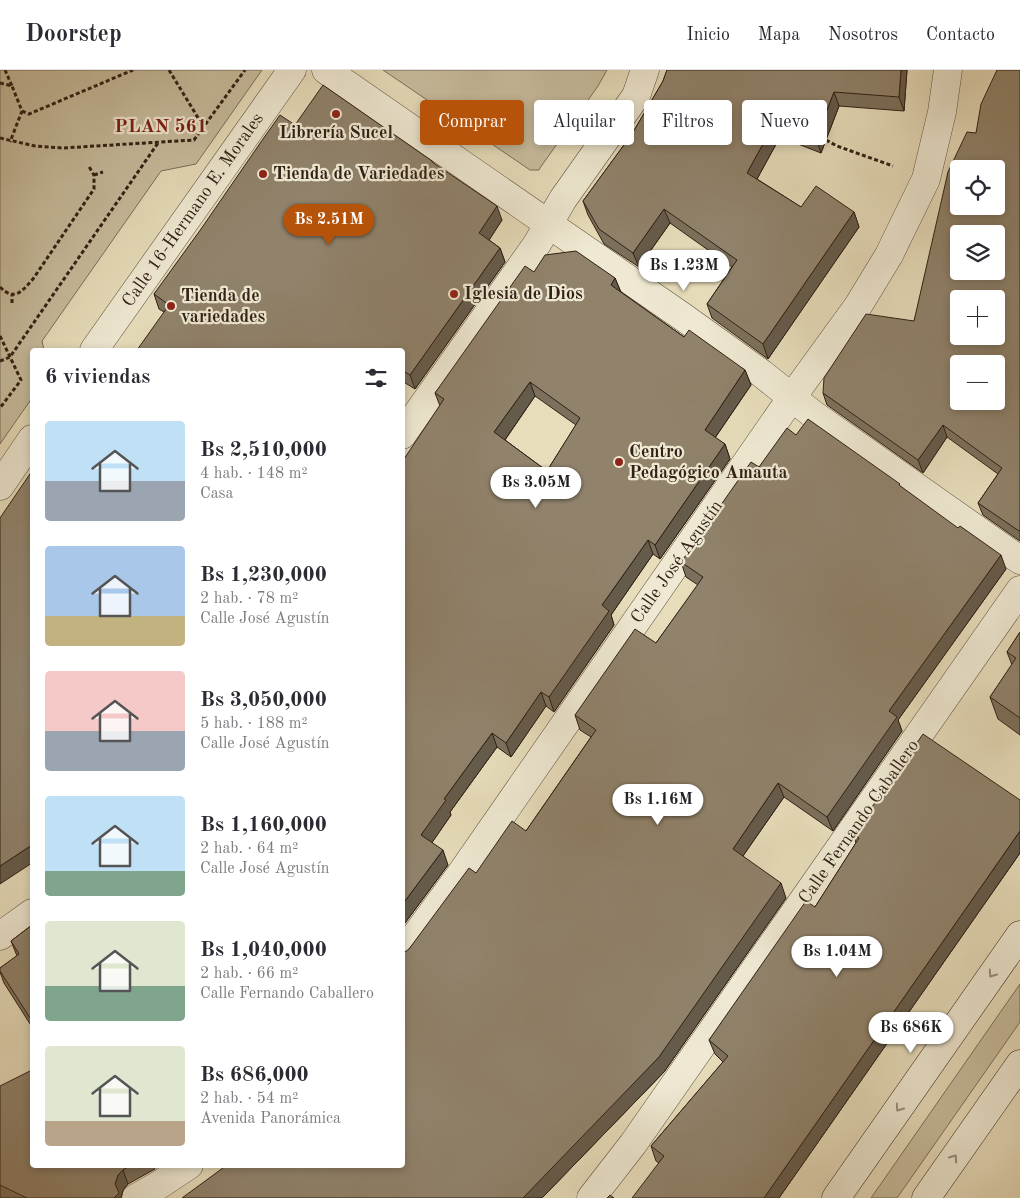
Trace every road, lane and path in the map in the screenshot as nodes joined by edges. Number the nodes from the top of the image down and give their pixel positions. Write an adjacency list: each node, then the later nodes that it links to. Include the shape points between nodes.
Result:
1 (5, 70): 11 (path)
2 (133, 70): 9 (path)
3 (169, 70): 13 (path)
4 (245, 70): 13 (path)
5 (292, 70): 29 (street, Calle 16-Hermano E. Morales)
6 (326, 70): 22 (street)
7 (645, 70): 22 (street, via 636,96)
8 (948, 70): 32 (street, Calle José Agustín, via 926,179 894,248 858,306)
9 (123, 72): 12 (path, via 29,114)
10 (0, 83): 11 (path)
11 (12, 86): 12 (path)
12 (22, 111): 16 (path)
13 (204, 126): 17 (path, via 194,140)
14 (0, 138): 16 (path)
15 (827, 141): 19 (path)
16 (10, 142): 17 (path, via 63,148)
17 (158, 142): 30 (path)
18 (88, 165): 21 (path)
19 (899, 171)
20 (103, 172): 21 (path)
21 (94, 175): 23 (path, via 94,189)
22 (548, 224): 32 (street); 34 (street)
23 (62, 236): 24 (path); 26 (path, via 23,290)
24 (66, 239)
25 (0, 287): 26 (path)
26 (12, 295): 27 (path)
27 (12, 303)
28 (0, 336): 30 (path)
29 (95, 348)
30 (10, 357): 31 (path); 33 (path, via 20,380)
31 (0, 362)
32 (792, 397): 37 (street); 42 (street, Calle José Agustín)
33 (0, 408)
34 (405, 431)
35 (30, 442): 36 (street)
36 (0, 486)
37 (1020, 560)
38 (1020, 590): 46 (street, Calle Fernando Caballero, via 633,1144)
39 (30, 914): 41 (street)
40 (1020, 934): 47 (street, one-way to 47)
41 (0, 936)
42 (405, 950)
43 (1020, 1064): 48 (street, one-way to 43)
44 (184, 1168): 45 (street)
45 (136, 1198)
46 (591, 1198)
47 (836, 1198)
48 (926, 1198)

